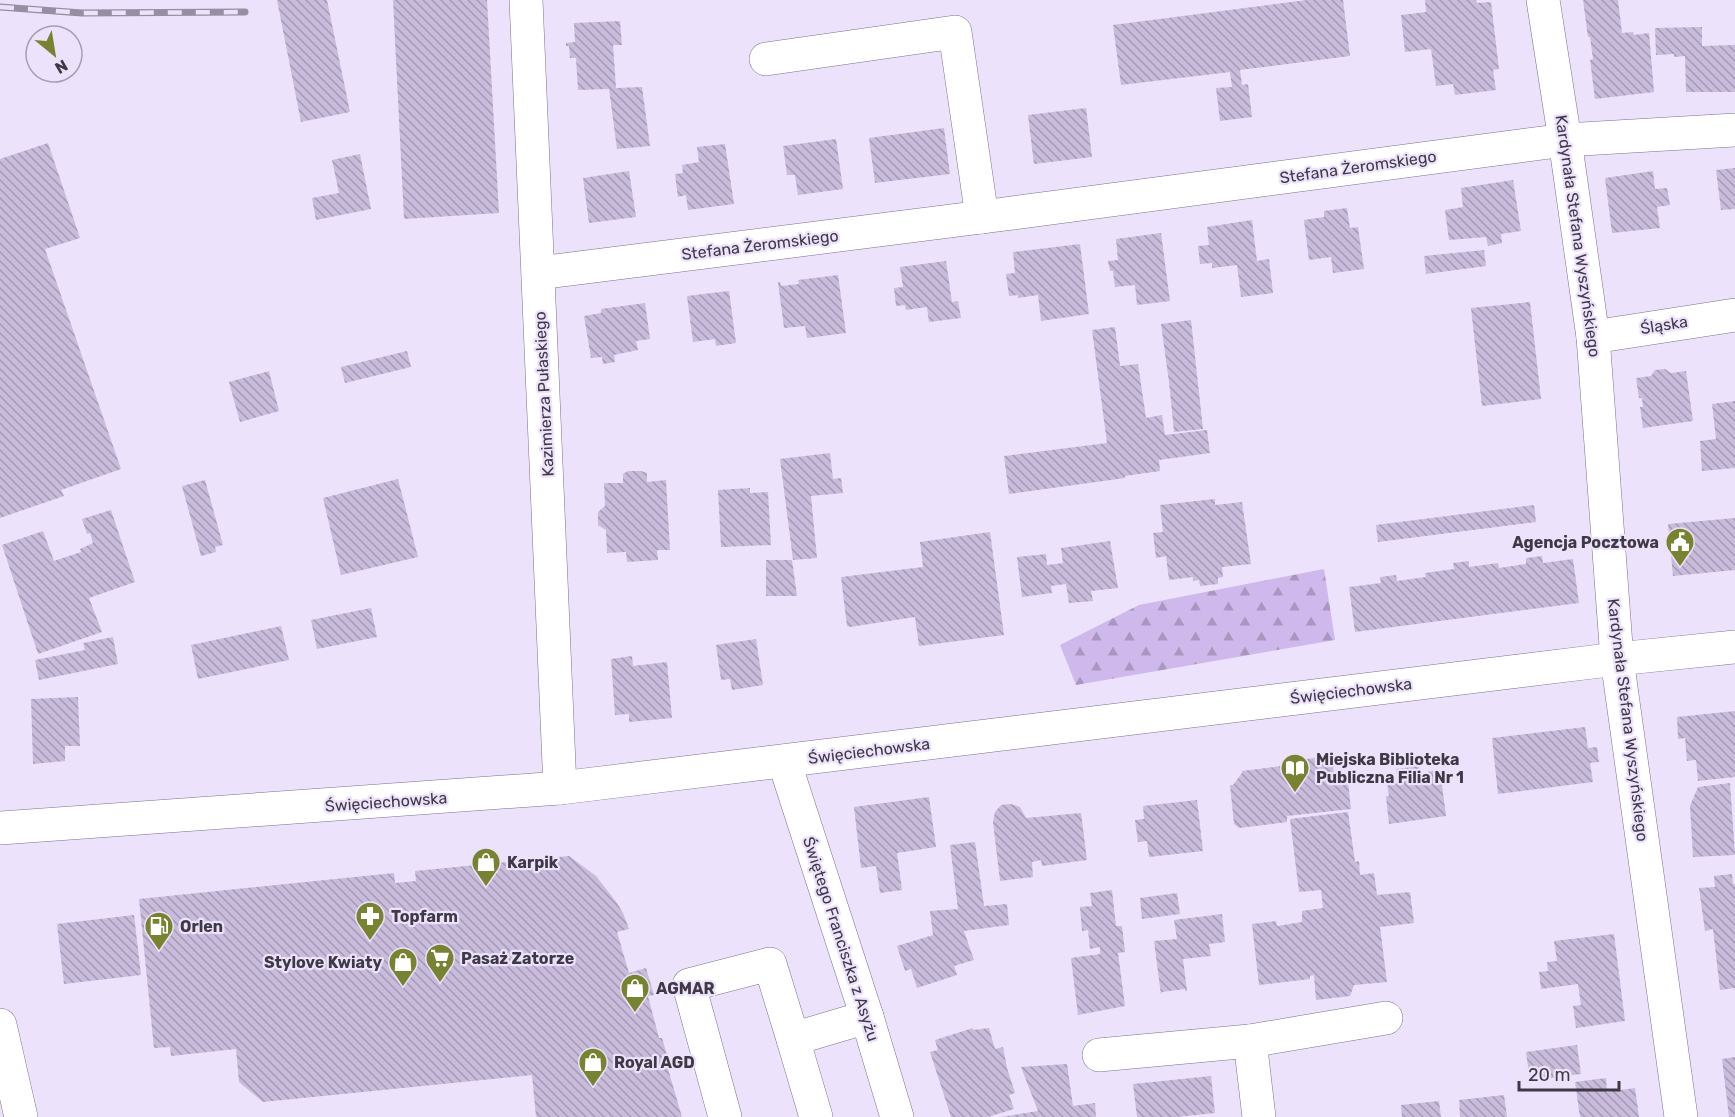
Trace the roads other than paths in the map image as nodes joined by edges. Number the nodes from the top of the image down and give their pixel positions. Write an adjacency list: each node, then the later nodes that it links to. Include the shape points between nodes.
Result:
1 (526, 0): 7 (street, Kazimierza Pułaskiego)
2 (1543, 0): 5 (street, Kardynała Stefana Wyszyńskiego)
3 (766, 58): 6 (street, via 955,32)
4 (1735, 130): 5 (street, Stefana Żeromskiego)
5 (1565, 140): 6 (street, Stefana Żeromskiego); 9 (street, Kardynała Stefana Wyszyńskiego)
6 (982, 217): 7 (street, Stefana Żeromskiego)
7 (538, 273): 13 (street, Kazimierza Pułaskiego)
8 (1735, 315): 9 (street, Śląska)
9 (1593, 337): 11 (street, Kardynała Stefana Wyszyńskiego)
10 (1735, 647): 11 (street, Święciechowska)
11 (1617, 658): 12 (street, Święciechowska); 26 (street, Kardynała Stefana Wyszyńskiego)
12 (784, 762): 13 (street, Święciechowska); 15 (street, Świętego Franciszka z Asyżu)
13 (560, 788): 14 (street, Święciechowska)
14 (0, 828)
15 (867, 1017): 18 (street); 24 (street, Świętego Franciszka z Asyżu)
16 (1386, 1018): 19 (street)
17 (0, 1025): 21 (street)
18 (793, 1039): 22 (street, via 770,964 689,985); 23 (street)
19 (1251, 1041): 20 (street); 25 (street)
20 (1099, 1055)
21 (21, 1117)
22 (725, 1117)
23 (816, 1117)
24 (897, 1117)
25 (1259, 1117)
26 (1681, 1117)

